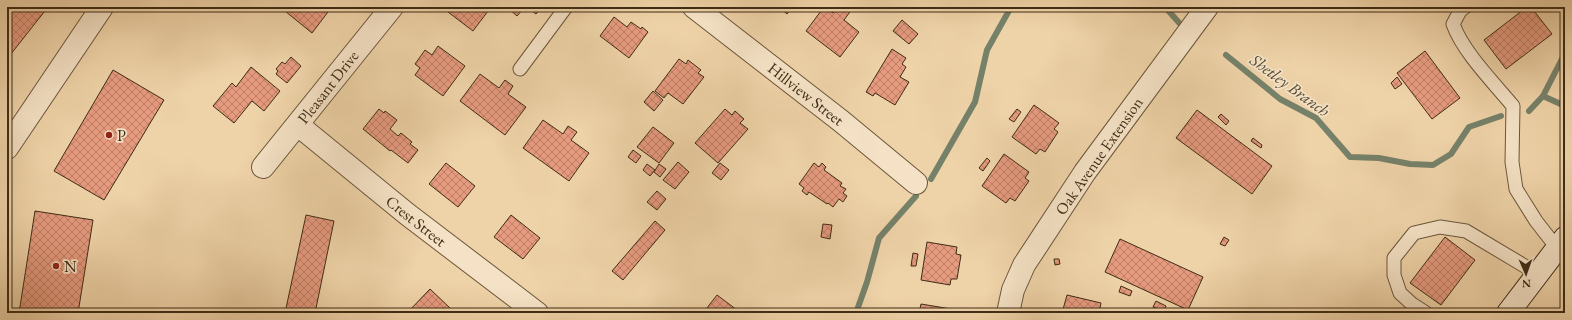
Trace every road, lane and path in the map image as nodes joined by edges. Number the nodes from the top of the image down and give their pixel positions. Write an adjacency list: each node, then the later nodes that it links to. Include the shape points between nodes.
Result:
1 (102, 7): 9 (street)
2 (392, 7): 8 (street, Pleasant Drive)
3 (566, 7): 7 (lane)
4 (694, 7): 11 (street, Hillview Street)
5 (1207, 7): 15 (street, Oak Avenue Extension, via 1085,172 1024,265 1013,290)
6 (1465, 7): 12 (lane, via 1460,11 1454,24 1457,35 1513,106 1512,162 1516,189 1536,221)
7 (520, 69)
8 (298, 125): 10 (street, Pleasant Drive); 14 (street, Crest Street, via 407,214)
9 (7, 148)
10 (263, 167)
11 (916, 183)
12 (1561, 243): 13 (street)
13 (1538, 274): 16 (lane, via 1466,231 1440,226 1414,233 1394,258 1394,276 1400,293); 17 (street)
14 (538, 313)
15 (1008, 313)
16 (1426, 313)
17 (1508, 313)

